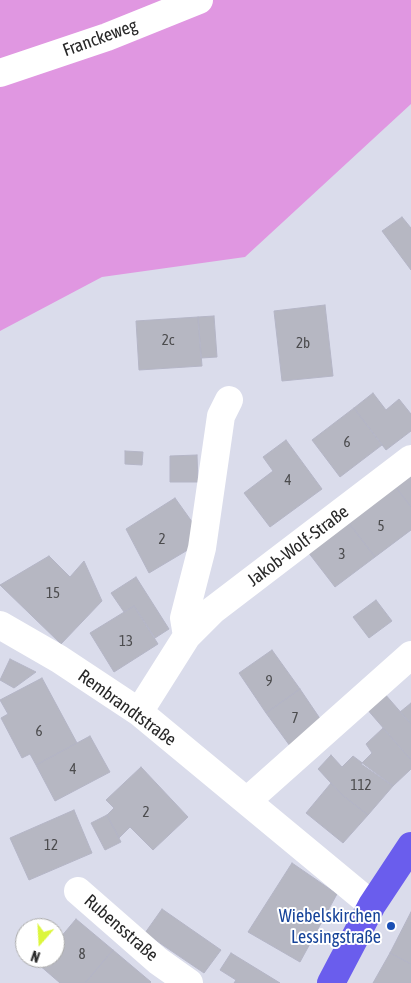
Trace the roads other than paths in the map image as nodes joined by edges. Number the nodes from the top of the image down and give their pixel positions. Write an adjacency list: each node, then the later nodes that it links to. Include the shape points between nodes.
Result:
1 (199, 0): 2 (street, Franckeweg, via 107,37)
2 (0, 74)
3 (229, 400): 6 (street, via 221,416 202,548 184,618)
4 (411, 459): 6 (street, Jakob-Wolf-Straße, via 213,610)
5 (0, 625): 8 (street, Rembrandtstraße)
6 (187, 636): 8 (street, Jakob-Wolf-Straße)
7 (411, 655): 9 (street)
8 (139, 712): 9 (street, Rembrandtstraße)
9 (247, 801): 12 (street, Rembrandtstraße)
10 (411, 846): 12 (main road)
11 (78, 891): 13 (street, Rubensstraße, via 158,961)
12 (372, 905): 14 (main road)
13 (189, 983)
14 (330, 983)

